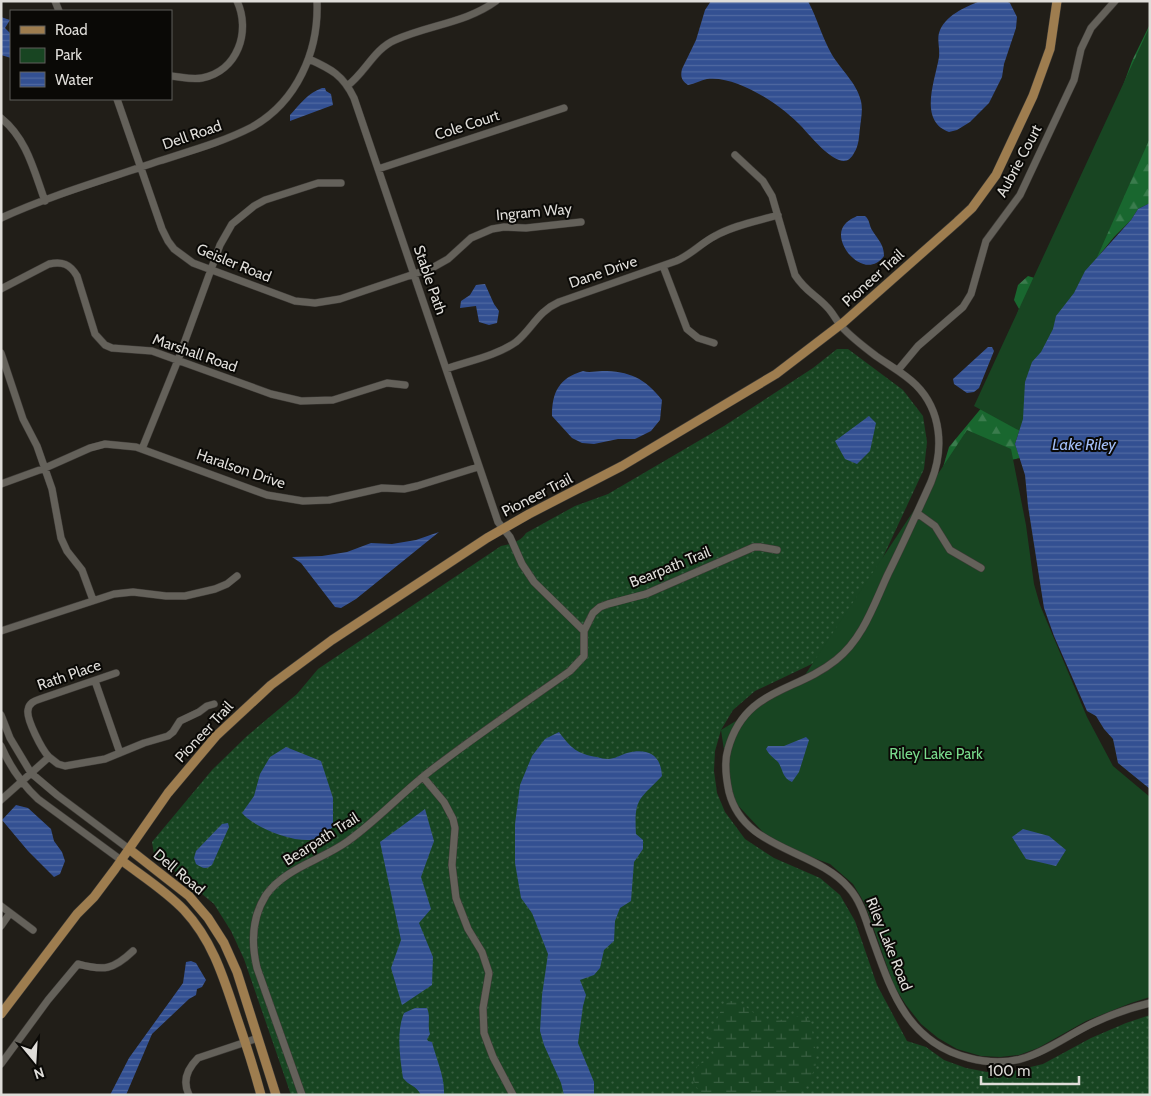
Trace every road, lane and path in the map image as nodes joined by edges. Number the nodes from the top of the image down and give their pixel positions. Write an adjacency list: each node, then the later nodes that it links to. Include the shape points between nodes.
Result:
1 (237, 1): 7 (street, via 244,30 232,60 223,69 204,78)
2 (317, 1): 6 (street, Dell Road, via 316,29)
3 (496, 1): 8 (street, via 483,11 393,40)
4 (1057, 1): 24 (main road, Pioneer Trail, via 1050,49 1042,73 1006,156 985,192 957,222)
5 (1116, 1): 29 (street, Aubrie Court, via 1091,28 1081,49 1074,80 1020,196 986,241 971,294 963,307 918,346)
6 (309, 59): 8 (street, Stable Path, via 335,72); 13 (street, Dell Road, via 293,88 253,126)
7 (172, 76)
8 (347, 86): 14 (street, Stable Path)
9 (117, 100): 13 (street, Geisler Road)
10 (564, 108): 14 (street, Cole Court)
11 (1, 118): 16 (street, via 24,146)
12 (735, 155): 17 (street, Riley Lake Road, via 762,181 772,196)
13 (140, 168): 16 (street, Dell Road); 21 (street, Geisler Road, via 168,240 184,257)
14 (378, 169): 22 (street, Stable Path)
15 (340, 183): 21 (street, via 318,183 254,206 232,224)
16 (45, 201): 18 (street, Dell Road)
17 (778, 215): 20 (street, Dane Drive, via 724,231 684,258); 24 (street, Riley Lake Road, via 795,275)
18 (1, 218)
19 (581, 222): 22 (street, Ingram Way, via 492,229 471,238 440,264)
20 (664, 266): 25 (street, via 687,329 698,338); 28 (street, Dane Drive, via 558,302 544,311 509,346)
21 (211, 270): 22 (street, Geisler Road, via 295,301 315,303 340,299); 27 (street)
22 (413, 274): 28 (street, Stable Path)
23 (1, 289): 27 (street, Marshall Road, via 49,264 66,263 77,276 95,334 105,346 152,351)
24 (841, 325): 29 (street, Riley Lake Road, via 876,356); 36 (main road, Pioneer Trail, via 776,374 655,447)
25 (714, 343)
26 (1, 353): 33 (street, via 23,418)
27 (178, 360): 30 (street, Marshall Road, via 271,394 301,401 333,400 387,383); 31 (street)
28 (446, 369): 32 (street, Stable Path)
29 (898, 370): 35 (street, Riley Lake Road, via 917,386 929,402 940,440 936,468)
30 (405, 385)
31 (142, 449): 32 (street, Haralson Drive, via 267,495 303,501 329,500 382,488 404,489); 33 (street, Haralson Drive, via 105,444)
32 (478, 467): 36 (street, Stable Path)
33 (45, 468): 34 (street, Haralson Drive); 40 (street, via 61,538 84,575)
34 (1, 484)
35 (917, 513): 38 (street, via 935,526 950,550); 61 (street, Riley Lake Road, via 866,621 849,648 824,669 761,700 739,723 727,752 726,775 731,798 748,825 760,835 833,872 852,891 898,1003 920,1032 951,1052 985,1061 1021,1059 1038,1054 1091,1024)
36 (503, 528): 42 (street, via 534,582); 54 (main road, Pioneer Trail, via 332,640 271,685 191,764 162,800)
37 (777, 550): 42 (street, Bearpath Trail, via 754,547 646,594 608,604 593,614)
38 (981, 568)
39 (237, 576): 40 (street, via 215,589 185,596 124,592)
40 (93, 600): 41 (street)
41 (1, 631)
42 (584, 631): 51 (street, Bearpath Trail, via 584,656 570,671)
43 (116, 673): 44 (street, Rath Place)
44 (95, 681): 48 (street); 49 (street, Rath Place, via 40,699 30,706 28,714 36,737)
45 (214, 704): 48 (street, via 180,721 168,736)
46 (1, 715): 50 (street, Dell Road, via 10,738)
47 (1, 746): 52 (street, Dell Road)
48 (120, 752): 49 (street, via 105,760 72,766 58,764)
49 (49, 757): 50 (street)
50 (31, 773): 52 (street); 54 (street, Dell Road)
51 (423, 777): 69 (street, Bearpath Trail, via 345,843 276,883 266,895 254,923 253,953); 70 (street, via 444,802 453,819 452,865 456,898 489,973 483,1008 484,1034 492,1057)
52 (22, 781): 53 (street); 55 (street, Dell Road, via 38,799)
53 (1, 800)
54 (130, 849): 55 (main road, Pioneer Trail); 63 (main road, Dell Road, via 189,896 216,930 231,957)
55 (121, 860): 62 (main road, Pioneer Trail); 64 (main road, Dell Road, via 183,909 206,939 223,975)
56 (1, 906): 57 (street)
57 (10, 913): 58 (street); 59 (street)
58 (1, 926)
59 (33, 930)
60 (133, 951): 65 (street, via 121,963 109,968 96,969 78,964)
61 (1150, 1003)
62 (1, 1014)
63 (258, 1038): 64 (street); 68 (main road, Dell Road)
64 (245, 1043): 66 (street, via 198,1058 187,1072); 67 (main road, Dell Road)
65 (1, 1064)
66 (188, 1095)
67 (261, 1095)
68 (276, 1095)
69 (302, 1095)
70 (513, 1095)

